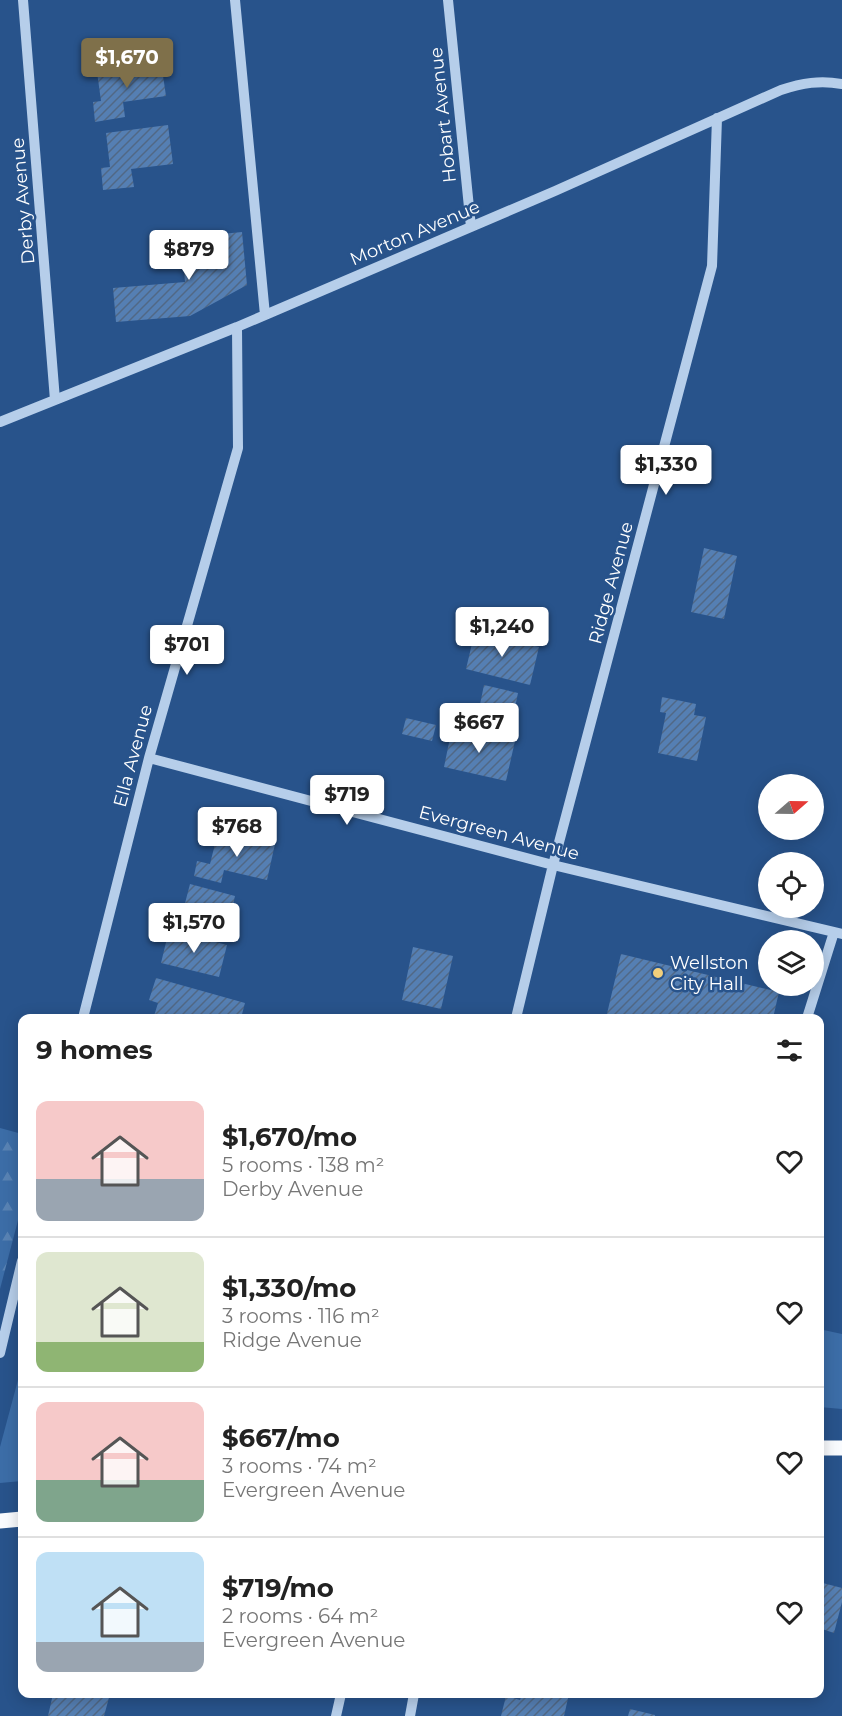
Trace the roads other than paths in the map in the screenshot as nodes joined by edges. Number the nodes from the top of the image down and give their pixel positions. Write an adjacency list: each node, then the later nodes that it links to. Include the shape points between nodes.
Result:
1 (23, 0): 9 (street, Derby Avenue)
2 (235, 0): 7 (street)
3 (448, 0): 6 (street, Hobart Avenue)
4 (842, 84): 5 (street, Morton Avenue, via 801,84)
5 (717, 118): 6 (street, Morton Avenue); 12 (street, Ridge Avenue, via 712,266)
6 (471, 227): 7 (street, Morton Avenue)
7 (264, 315): 8 (street, Morton Avenue)
8 (237, 327): 9 (street, Morton Avenue); 11 (street, Ella Avenue, via 238,448)
9 (55, 400): 10 (street, Morton Avenue)
10 (0, 422)
11 (149, 758): 12 (street, Evergreen Avenue); 14 (street, Ella Avenue)
12 (553, 865): 13 (street, Evergreen Avenue); 15 (street, Ridge Avenue)
13 (838, 933): 16 (street)
14 (84, 1014)
15 (517, 1014)
16 (808, 1014)
17 (18, 1276): 18 (street)
18 (3, 1331): 19 (street)
19 (0, 1353)
20 (824, 1448): 21 (main road)
21 (842, 1448)
22 (18, 1519): 23 (main road)
23 (0, 1521)
24 (340, 1698): 26 (street)
25 (413, 1698): 27 (street)
26 (336, 1716)
27 (410, 1716)

